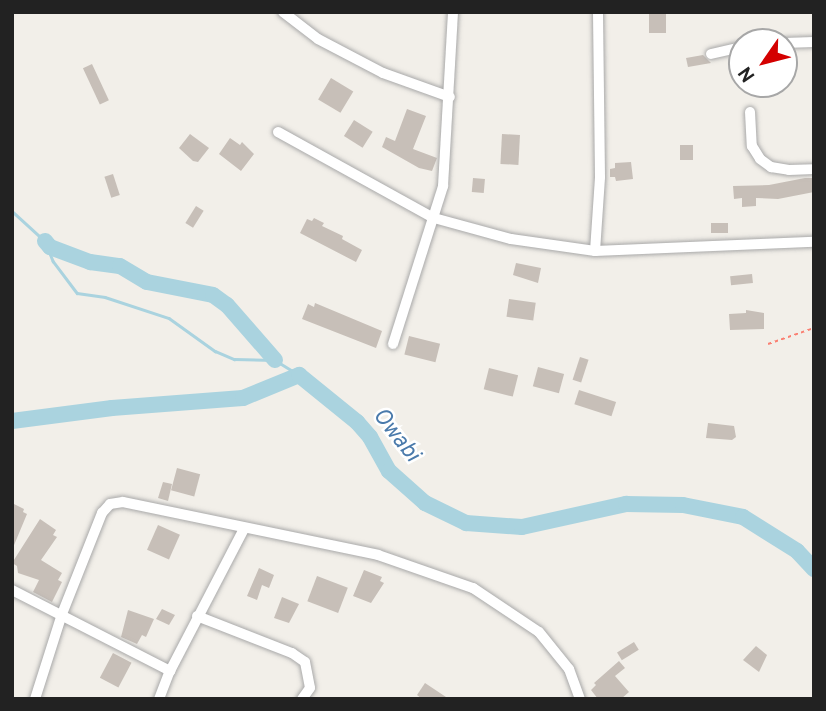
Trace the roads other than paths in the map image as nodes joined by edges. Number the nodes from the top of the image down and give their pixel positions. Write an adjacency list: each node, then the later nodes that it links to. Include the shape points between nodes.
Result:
1 (282, 12): 6 (street, via 318,39 383,73)
2 (453, 12): 6 (street)
3 (598, 12): 12 (street, via 600,177)
4 (728, 50): 5 (street)
5 (711, 54)
6 (450, 97): 10 (street, via 443,186)
7 (751, 112): 9 (street, via 752,146 760,159 771,167)
8 (278, 132): 10 (street)
9 (814, 169)
10 (434, 218): 12 (street, via 511,239); 13 (street)
11 (814, 242): 12 (street)
12 (595, 251)
13 (393, 344)
14 (244, 529): 16 (street, via 123,502 110,504 102,513); 17 (street); 22 (street, via 378,555 473,588 539,632 569,669)
15 (12, 590): 16 (street)
16 (62, 614): 18 (street); 19 (street)
17 (197, 617): 18 (street); 21 (street, via 298,657 309,674 310,688)
18 (170, 671): 20 (street)
19 (35, 699)
20 (159, 699)
21 (302, 699)
22 (580, 699)

